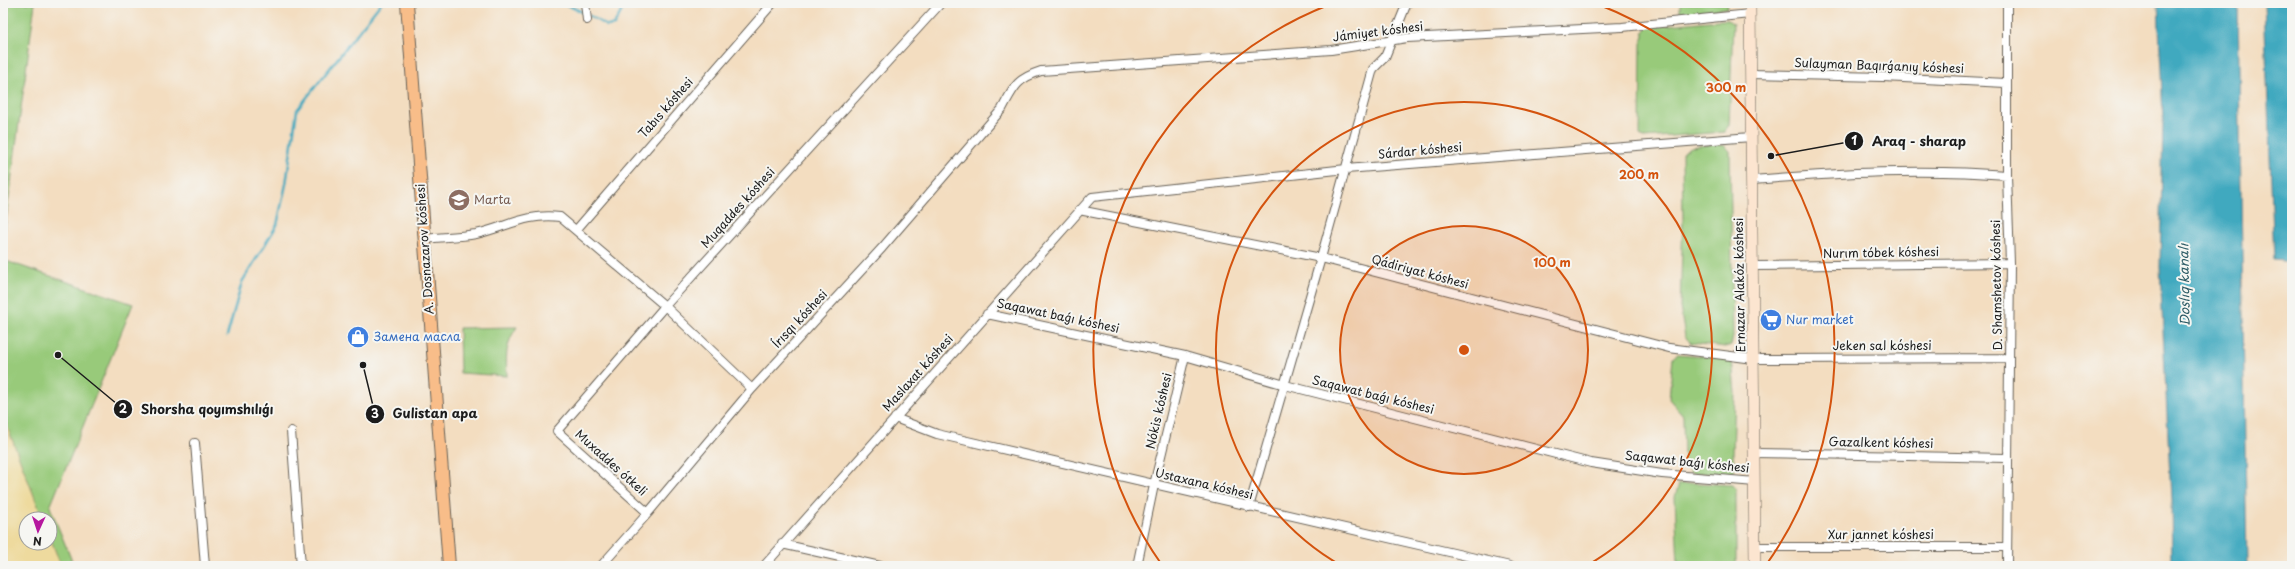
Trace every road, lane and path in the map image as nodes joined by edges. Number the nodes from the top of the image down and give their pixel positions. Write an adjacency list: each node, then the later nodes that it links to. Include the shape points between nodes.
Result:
1 (407, 3): 20 (main road, A. Dosnazarov kóshesi)
2 (585, 3): 8 (street)
3 (773, 3): 19 (street, Tabıs kóshesi)
4 (941, 3): 24 (street, Muqaddes kóshesi)
5 (1407, 3): 9 (street)
6 (2007, 3): 11 (street, D. Shamshetov kóshesi)
7 (1750, 8): 9 (street, Jámiyet kóshesi, via 1622,27 1407,38); 10 (main road, Ernazar Alakóz kóshesi)
8 (587, 20)
9 (1392, 42): 12 (street, Jámiyet kóshesi, via 1331,50 1040,71 1024,77); 14 (street, via 1385,57 1374,69)
10 (1750, 74): 11 (street, Sulayman Baqırǵanıy kóshesi); 13 (main road, Ernazar Alakóz kóshesi)
11 (2006, 83): 15 (street, D. Shamshetov kóshesi)
12 (1014, 87): 30 (street, Írısqı kóshesi, via 1002,109 882,248)
13 (1751, 137): 14 (street, Sárdar kóshesi); 16 (main road, Ernazar Alakóz kóshesi)
14 (1346, 169): 17 (street, Sárdar kóshesi); 21 (street)
15 (2007, 175): 16 (street, via 1955,171 1826,174); 22 (street, D. Shamshetov kóshesi)
16 (1752, 180): 23 (main road, Ernazar Alakóz kóshesi)
17 (1092, 196): 18 (street, Maslaxat kóshesi)
18 (1079, 210): 21 (street, Qádiriyat kóshesi); 25 (street, Maslaxat kóshesi)
19 (577, 229): 20 (street, via 560,217 544,215 527,217 476,234); 24 (street)
20 (424, 239): 46 (main road, A. Dosnazarov kóshesi)
21 (1321, 258): 28 (street, Qádiriyat kóshesi, via 1669,348); 29 (street)
22 (2010, 263): 23 (street, Nurım tóbek kóshesi); 27 (street, D. Shamshetov kóshesi)
23 (1753, 266): 28 (main road, Ernazar Alakóz kóshesi)
24 (665, 306): 30 (street); 33 (street, Muqaddes kóshesi)
25 (988, 314): 26 (street, Saqawat baǵı kóshesi); 31 (street, Maslaxat kóshesi)
26 (1185, 356): 29 (street, Saqawat baǵı kóshesi); 38 (street, Nókis kóshesi)
27 (2009, 358): 28 (street, Jeken sal kóshesi); 36 (street, D. Shamshetov kóshesi)
28 (1754, 359): 35 (main road, Ernazar Alakóz kóshesi)
29 (1285, 384): 37 (street, Saqawat baǵı kóshesi, via 1591,463 1662,474); 39 (street)
30 (752, 389): 40 (street, Írısqı kóshesi)
31 (895, 418): 38 (street, Ustaxana kóshesi, via 937,434); 41 (street, Maslaxat kóshesi)
32 (291, 431): 45 (street)
33 (557, 431): 40 (street, Muxaddes ótkeli)
34 (195, 443): 44 (street)
35 (1755, 453): 36 (street, Gazalkent kóshesi); 37 (main road, Ernazar Alakóz kóshesi)
36 (2006, 458): 43 (street, D. Shamshetov kóshesi)
37 (1755, 482): 42 (main road, Ernazar Alakóz kóshesi)
38 (1154, 485): 39 (street, Ustaxana kóshesi); 50 (street, Nókis kóshesi)
39 (1249, 506): 51 (street, Ustaxana kóshesi)
40 (648, 513): 47 (street, Írısqı kóshesi)
41 (782, 544): 48 (street, Maslaxat kóshesi); 49 (street)
42 (1755, 547): 43 (street, Xur jannet kóshesi); 52 (main road, Ernazar Alakóz kóshesi)
43 (2007, 547): 53 (street, D. Shamshetov kóshesi)
44 (205, 566)
45 (301, 566)
46 (449, 566)
47 (601, 566)
48 (764, 566)
49 (880, 566)
50 (1137, 566)
51 (1510, 566)
52 (1755, 566)
53 (2007, 566)

